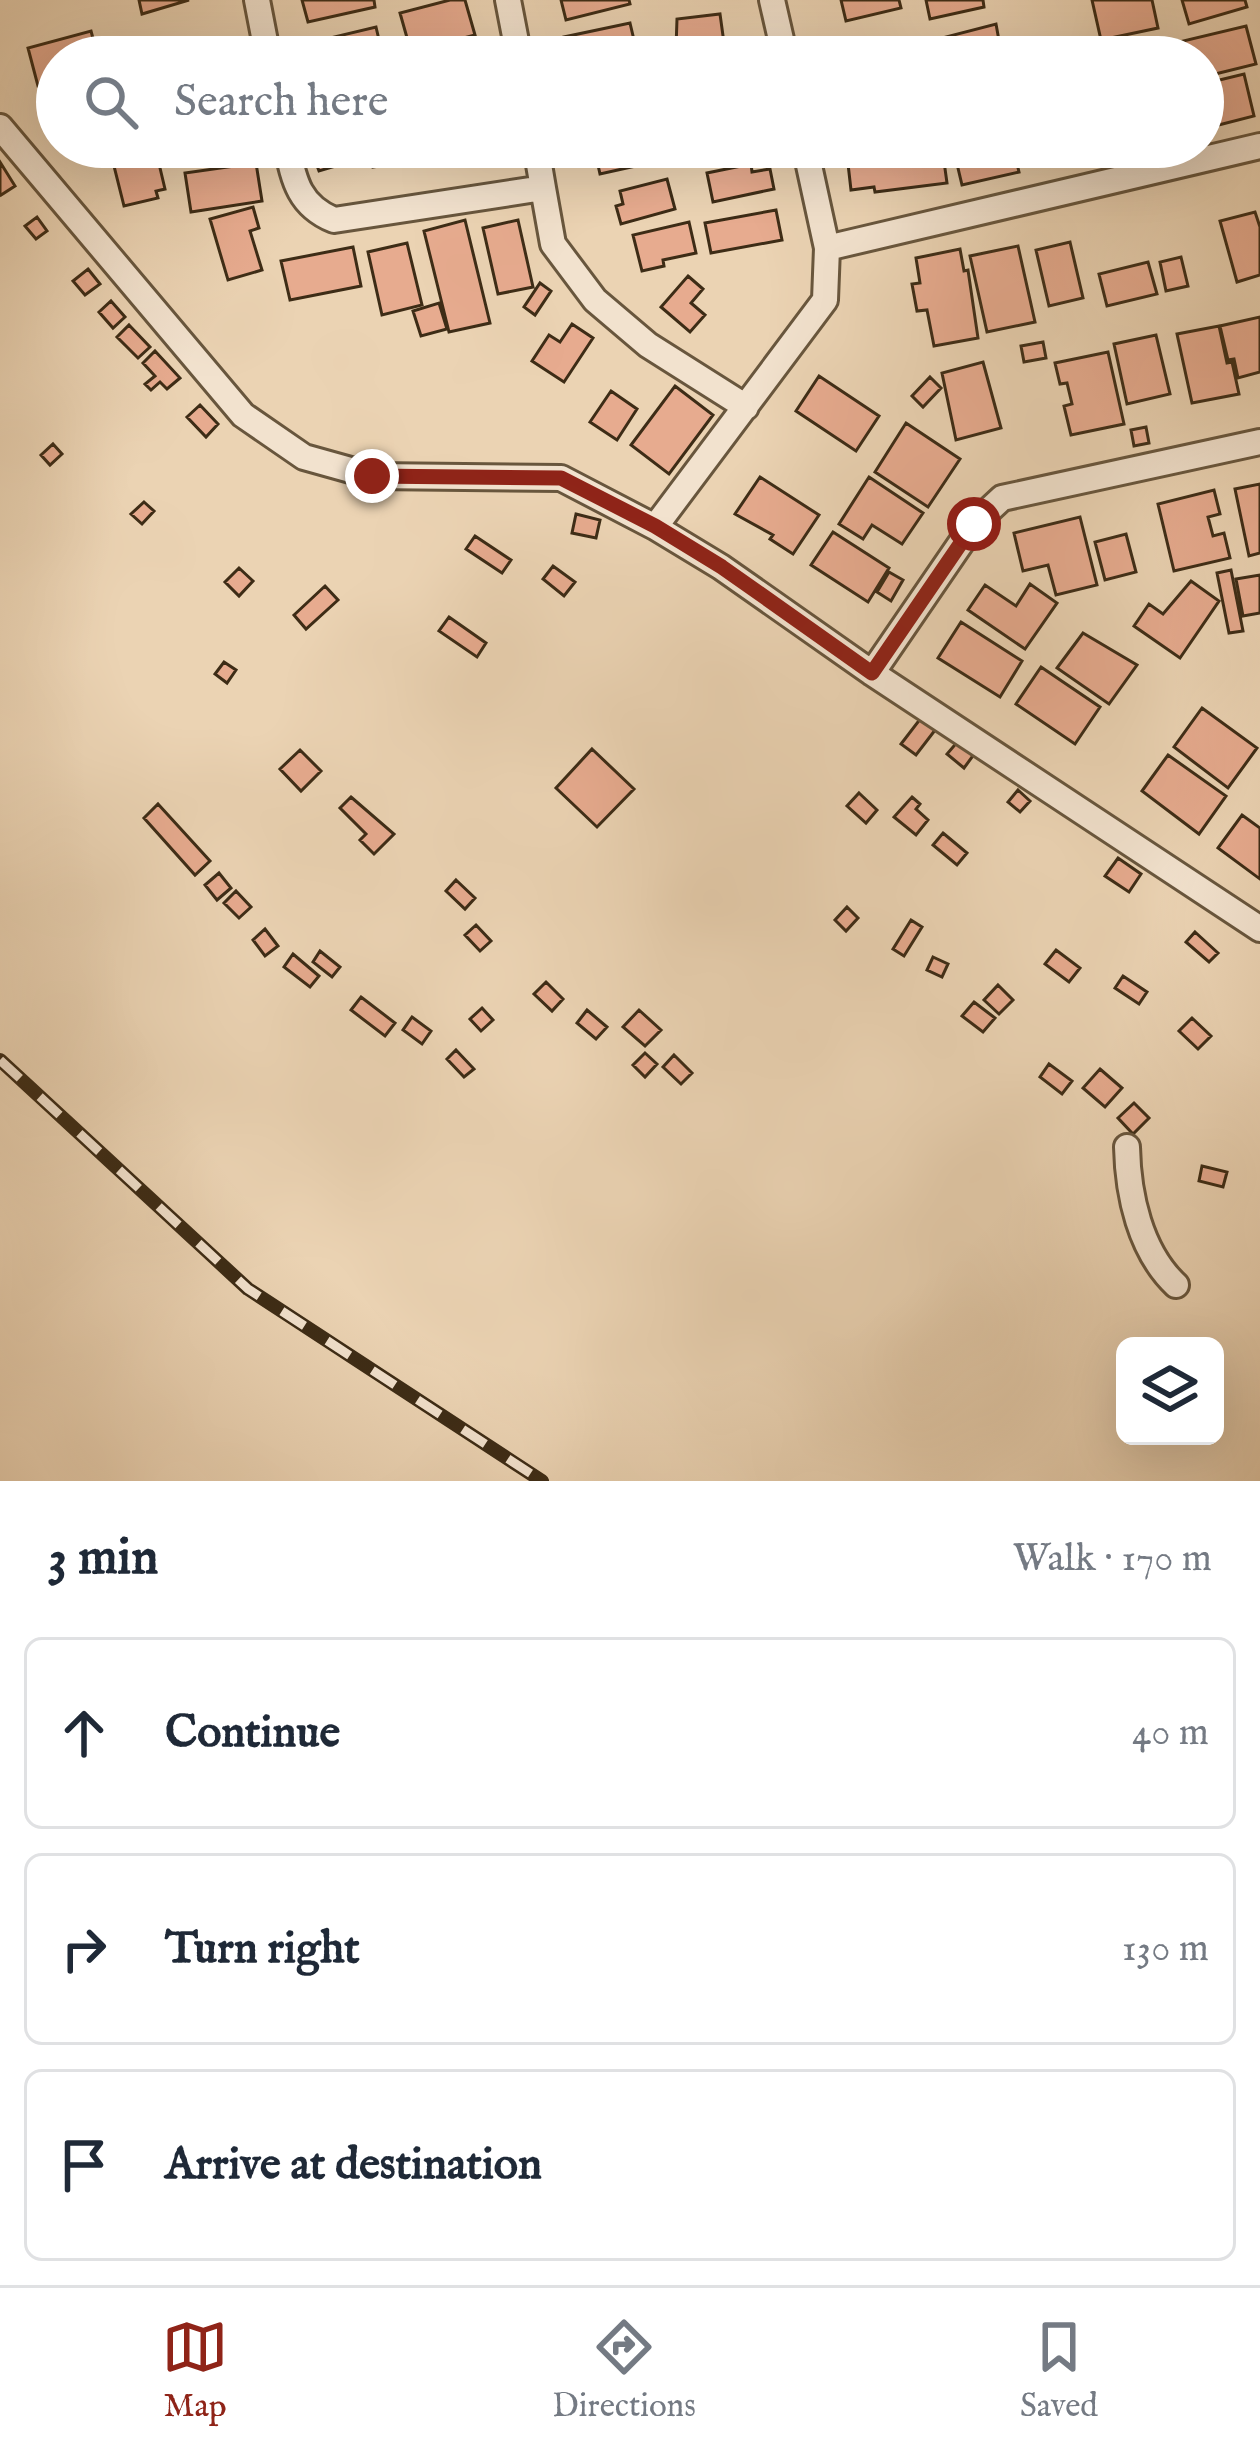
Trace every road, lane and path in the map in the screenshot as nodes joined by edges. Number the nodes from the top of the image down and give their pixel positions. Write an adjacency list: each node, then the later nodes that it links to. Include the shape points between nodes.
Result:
1 (256, 0): 4 (street)
2 (508, 0): 5 (street)
3 (772, 0): 6 (street)
4 (264, 36)
5 (515, 36)
6 (780, 36)
7 (0, 127): 18 (street, via 243,415 304,457 372,476 561,478)
8 (1260, 146): 9 (street)
9 (1224, 154)
10 (291, 168): 14 (street, via 311,210 334,220)
11 (540, 168): 14 (street)
12 (810, 168): 15 (street)
13 (1167, 168): 15 (street)
14 (543, 188): 16 (street, via 554,244 595,300 648,345)
15 (827, 248): 16 (street, via 825,300)
16 (746, 407): 18 (street)
17 (1260, 442): 19 (street, via 1002,498 974,524)
18 (655, 526): 19 (street)
19 (872, 673): 20 (street)
20 (1260, 929)
21 (1127, 1147): 22 (street, via 1138,1222 1156,1266)
22 (1176, 1285)

